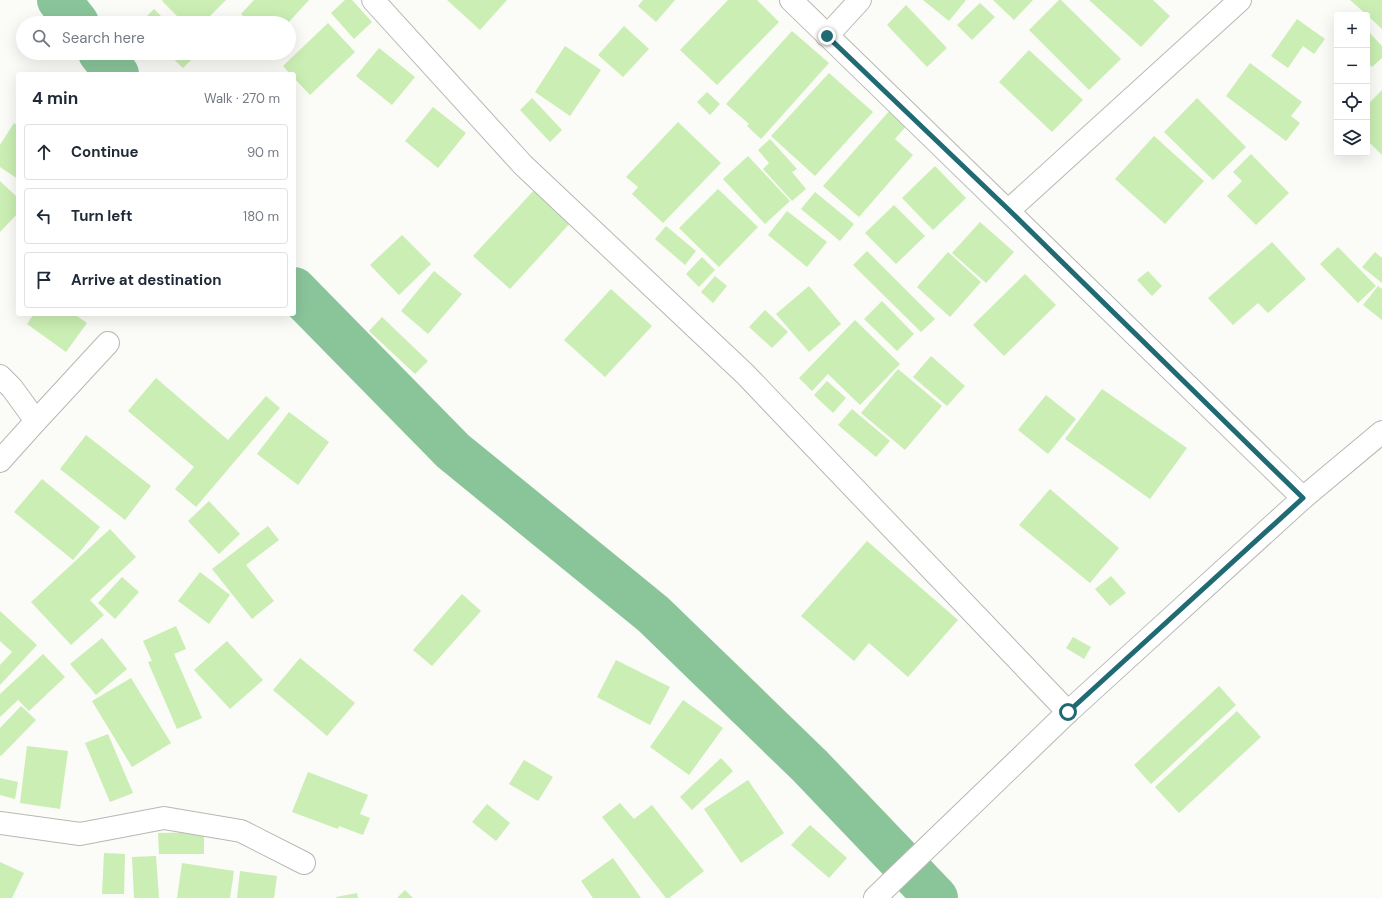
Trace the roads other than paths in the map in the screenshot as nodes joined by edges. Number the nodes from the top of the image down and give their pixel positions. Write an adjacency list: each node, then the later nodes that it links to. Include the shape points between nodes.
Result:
1 (373, 0): 13 (street, via 523,165 745,374)
2 (791, 0): 5 (street)
3 (860, 0): 5 (street)
4 (1240, 0): 6 (street)
5 (827, 36): 6 (street)
6 (1009, 210): 12 (street)
7 (108, 343): 9 (street)
8 (0, 376): 9 (street)
9 (36, 421): 11 (street)
10 (1382, 432): 12 (street)
11 (0, 461)
12 (1303, 498): 13 (street)
13 (1068, 712): 16 (street)
14 (0, 822): 15 (street, via 80,834 164,818 241,831)
15 (304, 863)
16 (875, 898)

